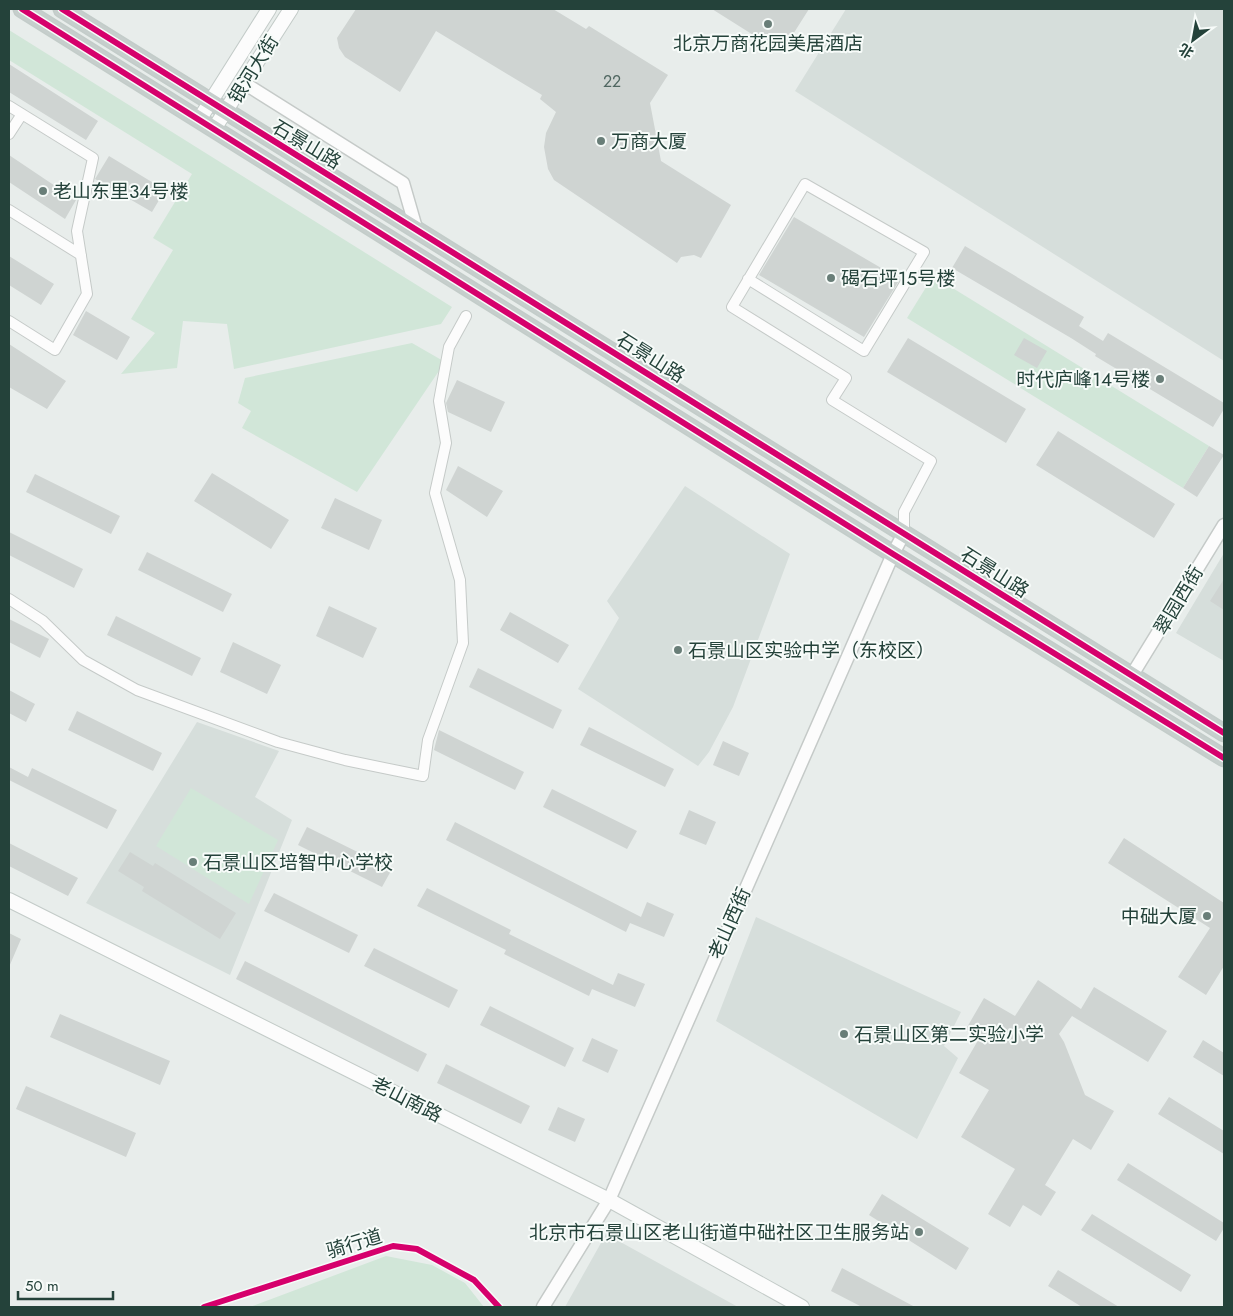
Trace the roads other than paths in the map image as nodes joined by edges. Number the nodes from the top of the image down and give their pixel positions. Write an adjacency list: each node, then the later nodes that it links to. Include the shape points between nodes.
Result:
1 (22, 9): 10 (highway, 石景山路)
2 (62, 9): 6 (highway, 石景山路)
3 (269, 9): 6 (main road, 银河大街)
4 (291, 9): 5 (main road, 银河大街)
5 (244, 83): 8 (main road, 银河大街); 14 (street, via 403,183)
6 (210, 102): 8 (highway, 石景山路); 10 (main road, 银河大街)
7 (9, 106): 9 (street)
8 (226, 112): 11 (main road, 银河大街); 14 (highway, 石景山路)
9 (22, 114): 12 (street); 15 (street, via 93,158 77,231)
10 (199, 120): 11 (highway, 石景山路)
11 (214, 130): 21 (highway, 石景山路)
12 (9, 134)
13 (9, 210): 15 (street)
14 (416, 228): 20 (highway, 石景山路)
15 (80, 255): 18 (street, via 87,294 55,350)
16 (748, 279): 16 (street, via 805,184 924,252 864,351); 20 (street, via 732,307 846,378 832,400 931,461 904,512)
17 (466, 316): 22 (street, via 449,346 439,401 446,443 435,493 460,580 463,643 428,740 424,776 278,742 137,690 83,660 44,621)
18 (9, 321)
19 (1224, 525): 23 (street, 翠园西街)
20 (904, 533): 21 (street, 老山西街); 23 (highway, 石景山路)
21 (893, 554): 25 (highway, 石景山路); 27 (street, 老山西街)
22 (9, 599)
23 (1132, 675): 24 (highway, 石景山路)
24 (1224, 732)
25 (1224, 758)
26 (9, 900): 27 (main road, 老山南路)
27 (609, 1200): 28 (street, 老山西街); 29 (main road, 老山南路)
28 (543, 1307)
29 (802, 1307)

